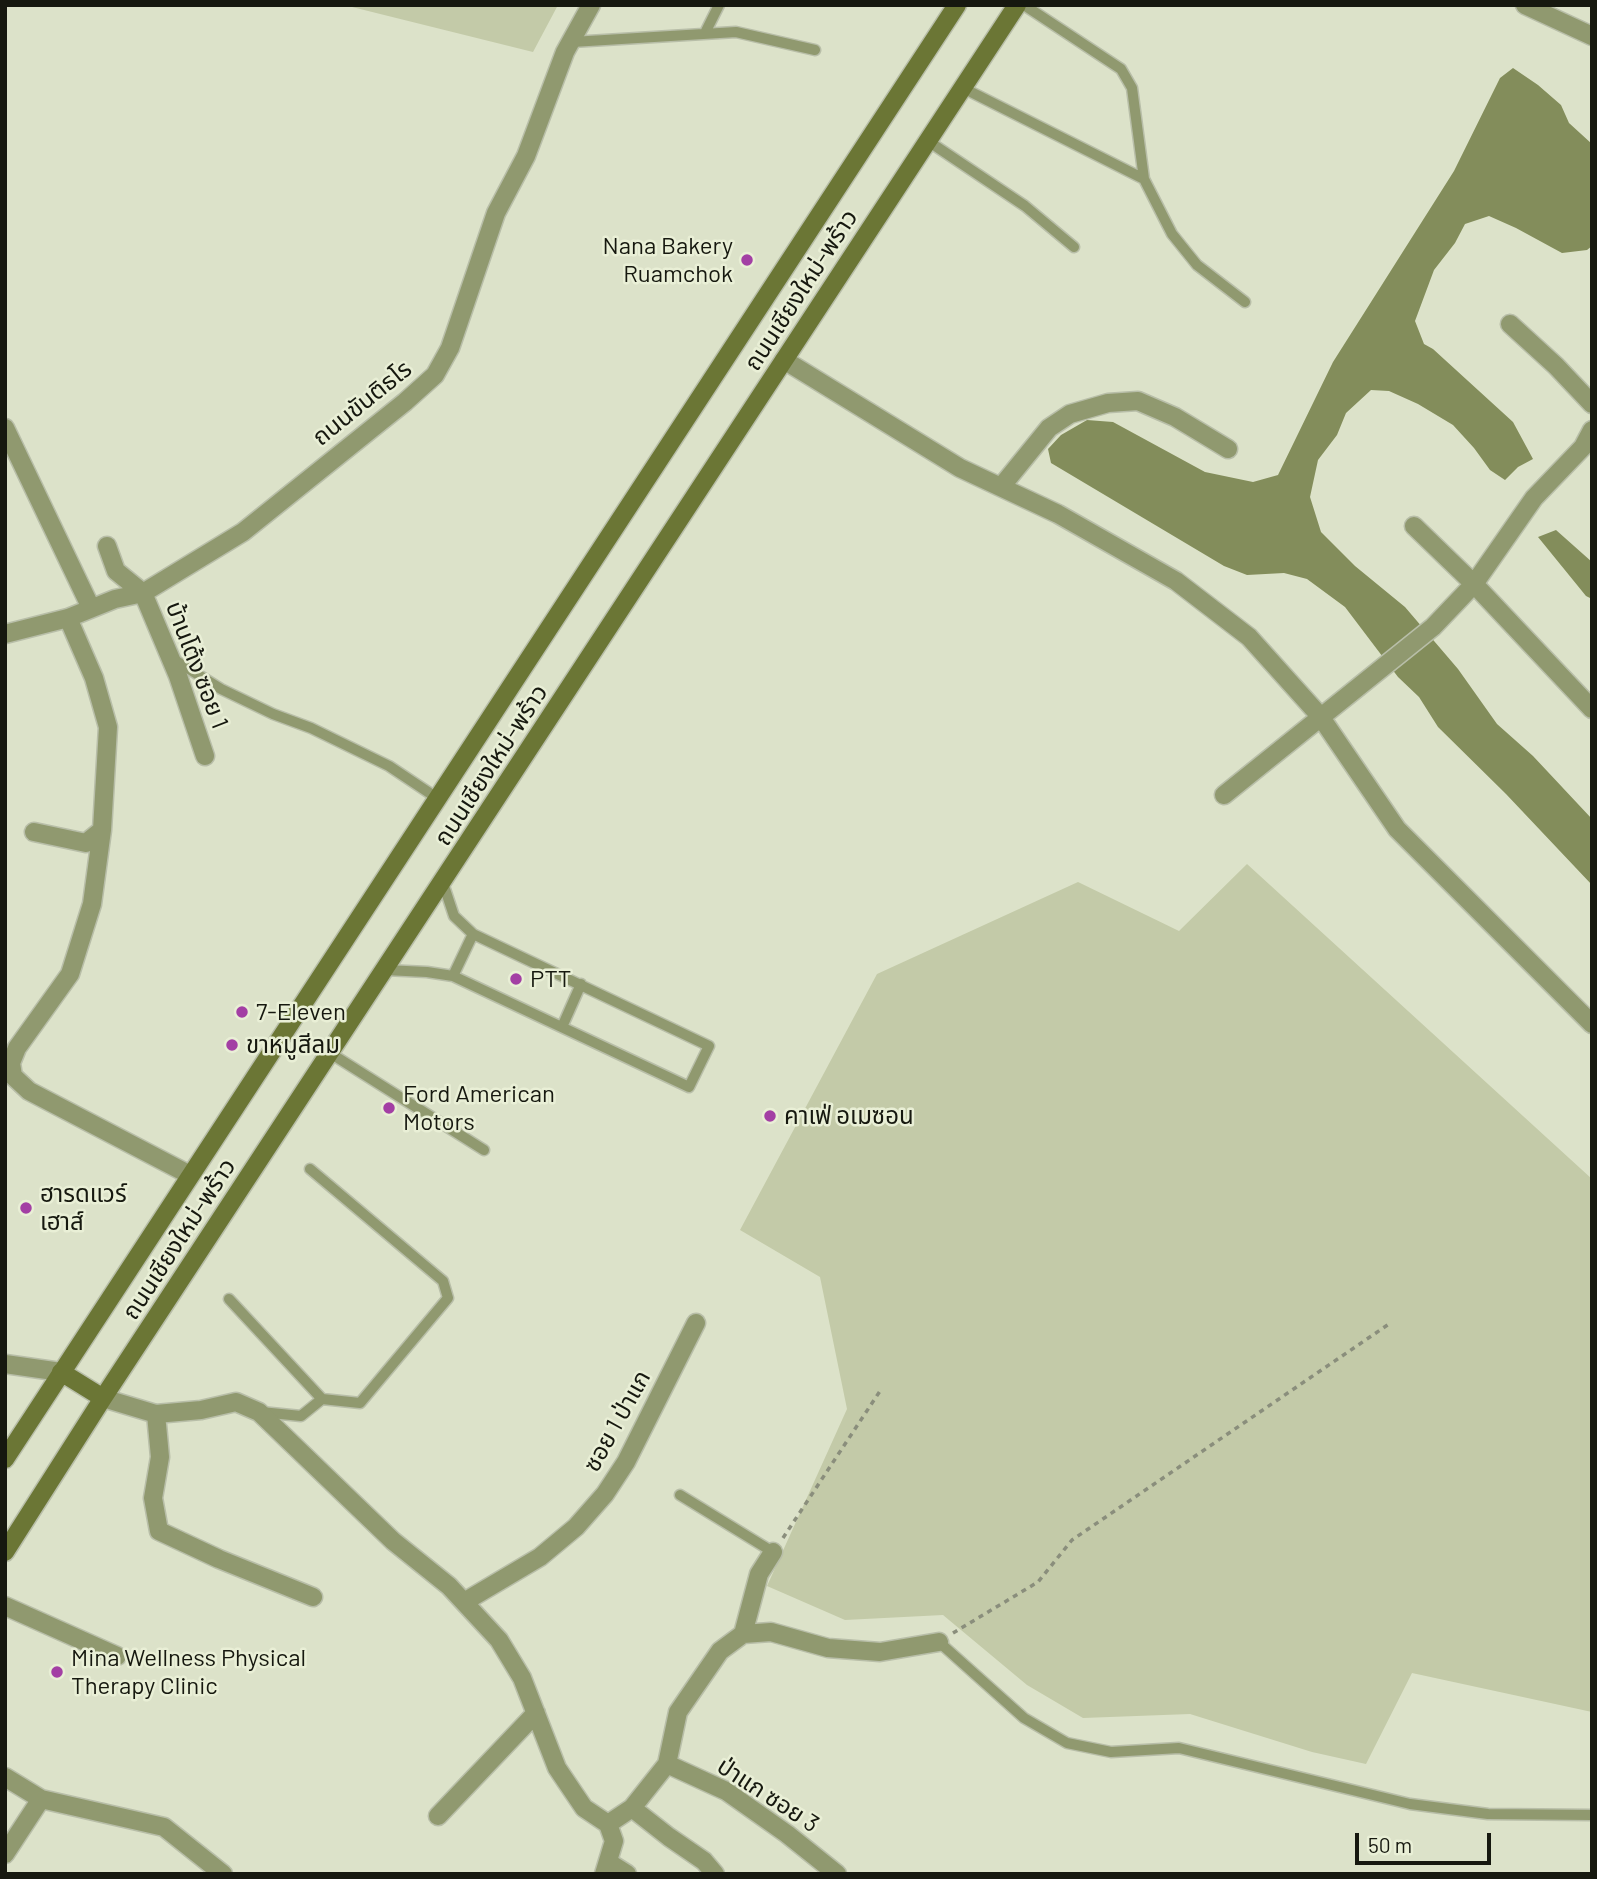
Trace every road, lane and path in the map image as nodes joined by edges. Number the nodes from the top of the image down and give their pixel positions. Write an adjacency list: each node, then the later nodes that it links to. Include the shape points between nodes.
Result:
1 (591, 5): 9 (street, ถนนขันติธโร)
2 (719, 5): 7 (lane)
3 (957, 5): 36 (main road, ถนนเชียงใหม่-พร้าว)
4 (1017, 5): 11 (main road, ถนนเชียงใหม่-พร้าว)
5 (1024, 5): 13 (lane, via 1121,69 1132,88)
6 (1525, 5): 8 (street)
7 (705, 33): 9 (lane); 10 (lane, via 736,32)
8 (1592, 36)
9 (572, 42): 27 (street, ถนนขันติธโร, via 526,156 496,213 450,348 435,375 243,532)
10 (815, 50)
11 (963, 88): 12 (main road, ถนนเชียงใหม่-พร้าว); 13 (lane)
12 (928, 141): 14 (lane, via 1025,206); 17 (main road, ถนนเชียงใหม่-พร้าว)
13 (1144, 179): 15 (lane, via 1172,234 1197,265)
14 (1074, 247)
15 (1245, 302)
16 (1510, 324): 18 (street)
17 (785, 360): 23 (street, via 960,468); 39 (main road, ถนนเชียงใหม่-พร้าว)
18 (1592, 404)
19 (5, 428): 28 (street)
20 (1592, 430): 22 (street)
21 (1228, 449): 23 (street, via 1138,401 1108,403 1070,414 1049,428)
22 (1587, 453): 26 (street, via 1534,498)
23 (1001, 487): 33 (street, via 1176,581 1249,637)
24 (1414, 526): 26 (street)
25 (107, 546): 27 (street, via 116,570)
26 (1474, 584): 32 (street); 33 (street, via 1433,626)
27 (143, 593): 28 (street, ถนนขันติธโร); 31 (street, บ้านโต้ง ซอย 1)
28 (91, 608): 29 (street, ถนนขันติธโร)
29 (68, 618): 30 (street, ถนนขันติธโร); 37 (street, via 94,678 108,727)
30 (5, 635)
31 (170, 657): 34 (street, บ้านโต้ง ซอย 1); 36 (lane, via 221,689 389,766)
32 (1592, 709)
33 (1320, 716): 35 (street); 44 (street, via 1397,829)
34 (205, 756)
35 (1224, 795)
36 (437, 798): 49 (main road, ถนนเชียงใหม่-พร้าว)
37 (102, 830): 38 (street, via 86,843); 49 (street, via 92,904 70,974 17,1048 10,1063 13,1076 29,1091)
38 (34, 832)
39 (443, 883): 40 (lane, via 454,916); 41 (main road, ถนนเชียงใหม่-พร้าว)
40 (472, 934): 42 (lane); 43 (lane)
41 (385, 970): 42 (lane); 46 (main road, ถนนเชียงใหม่-พร้าว)
42 (453, 976): 45 (lane)
43 (581, 984): 45 (lane); 45 (lane, via 709,1046 689,1087)
44 (1592, 1024)
45 (562, 1027)
46 (330, 1053): 47 (lane); 56 (main road, ถนนเชียงใหม่-พร้าว)
47 (484, 1150)
48 (310, 1169): 57 (lane, via 443,1281 448,1298 360,1403)
49 (190, 1175): 54 (main road, ถนนเชียงใหม่-พร้าว)
50 (229, 1299): 57 (lane)
51 (696, 1324): 65 (street, ซอย 1 ป่าแก, via 605,1494 576,1527 540,1557)
52 (1389, 1324): 68 (path, via 1072,1540 1038,1582)
53 (5, 1364): 54 (street)
54 (61, 1373): 56 (main road); 60 (main road, ถนนเชียงใหม่-พร้าว)
55 (882, 1388): 63 (path)
56 (103, 1398): 59 (street); 62 (main road, ถนนเชียงใหม่-พร้าว)
57 (323, 1399): 58 (lane, via 301,1416)
58 (259, 1412): 59 (street, via 236,1402); 65 (street, via 393,1541)
59 (156, 1414): 64 (street, via 160,1457 153,1498 159,1531)
60 (5, 1459)
61 (680, 1495): 63 (lane)
62 (5, 1552)
63 (773, 1552): 67 (street, via 759,1574)
64 (313, 1597)
65 (464, 1602): 70 (street, via 499,1640 523,1678)
66 (5, 1606): 69 (street)
67 (743, 1634): 68 (street, via 771,1632 828,1648 880,1652); 71 (street, via 720,1651 678,1712)
68 (939, 1642): 75 (lane, via 1024,1718 1067,1743 1111,1752 1179,1748 1410,1804 1488,1814)
69 (117, 1656)
70 (536, 1713): 76 (street); 77 (street, via 557,1768 584,1808)
71 (667, 1764): 74 (street); 83 (street, ป่าแก ซอย 3, via 726,1791)
72 (5, 1777): 73 (street)
73 (41, 1799): 78 (street); 80 (street, via 164,1827)
74 (632, 1808): 77 (street); 82 (street)
75 (1592, 1815)
76 (438, 1816)
77 (608, 1824): 79 (street, via 614,1841)
78 (5, 1854)
79 (606, 1868): 81 (street)
80 (223, 1874)
81 (626, 1874)
82 (715, 1874)
83 (837, 1874)

